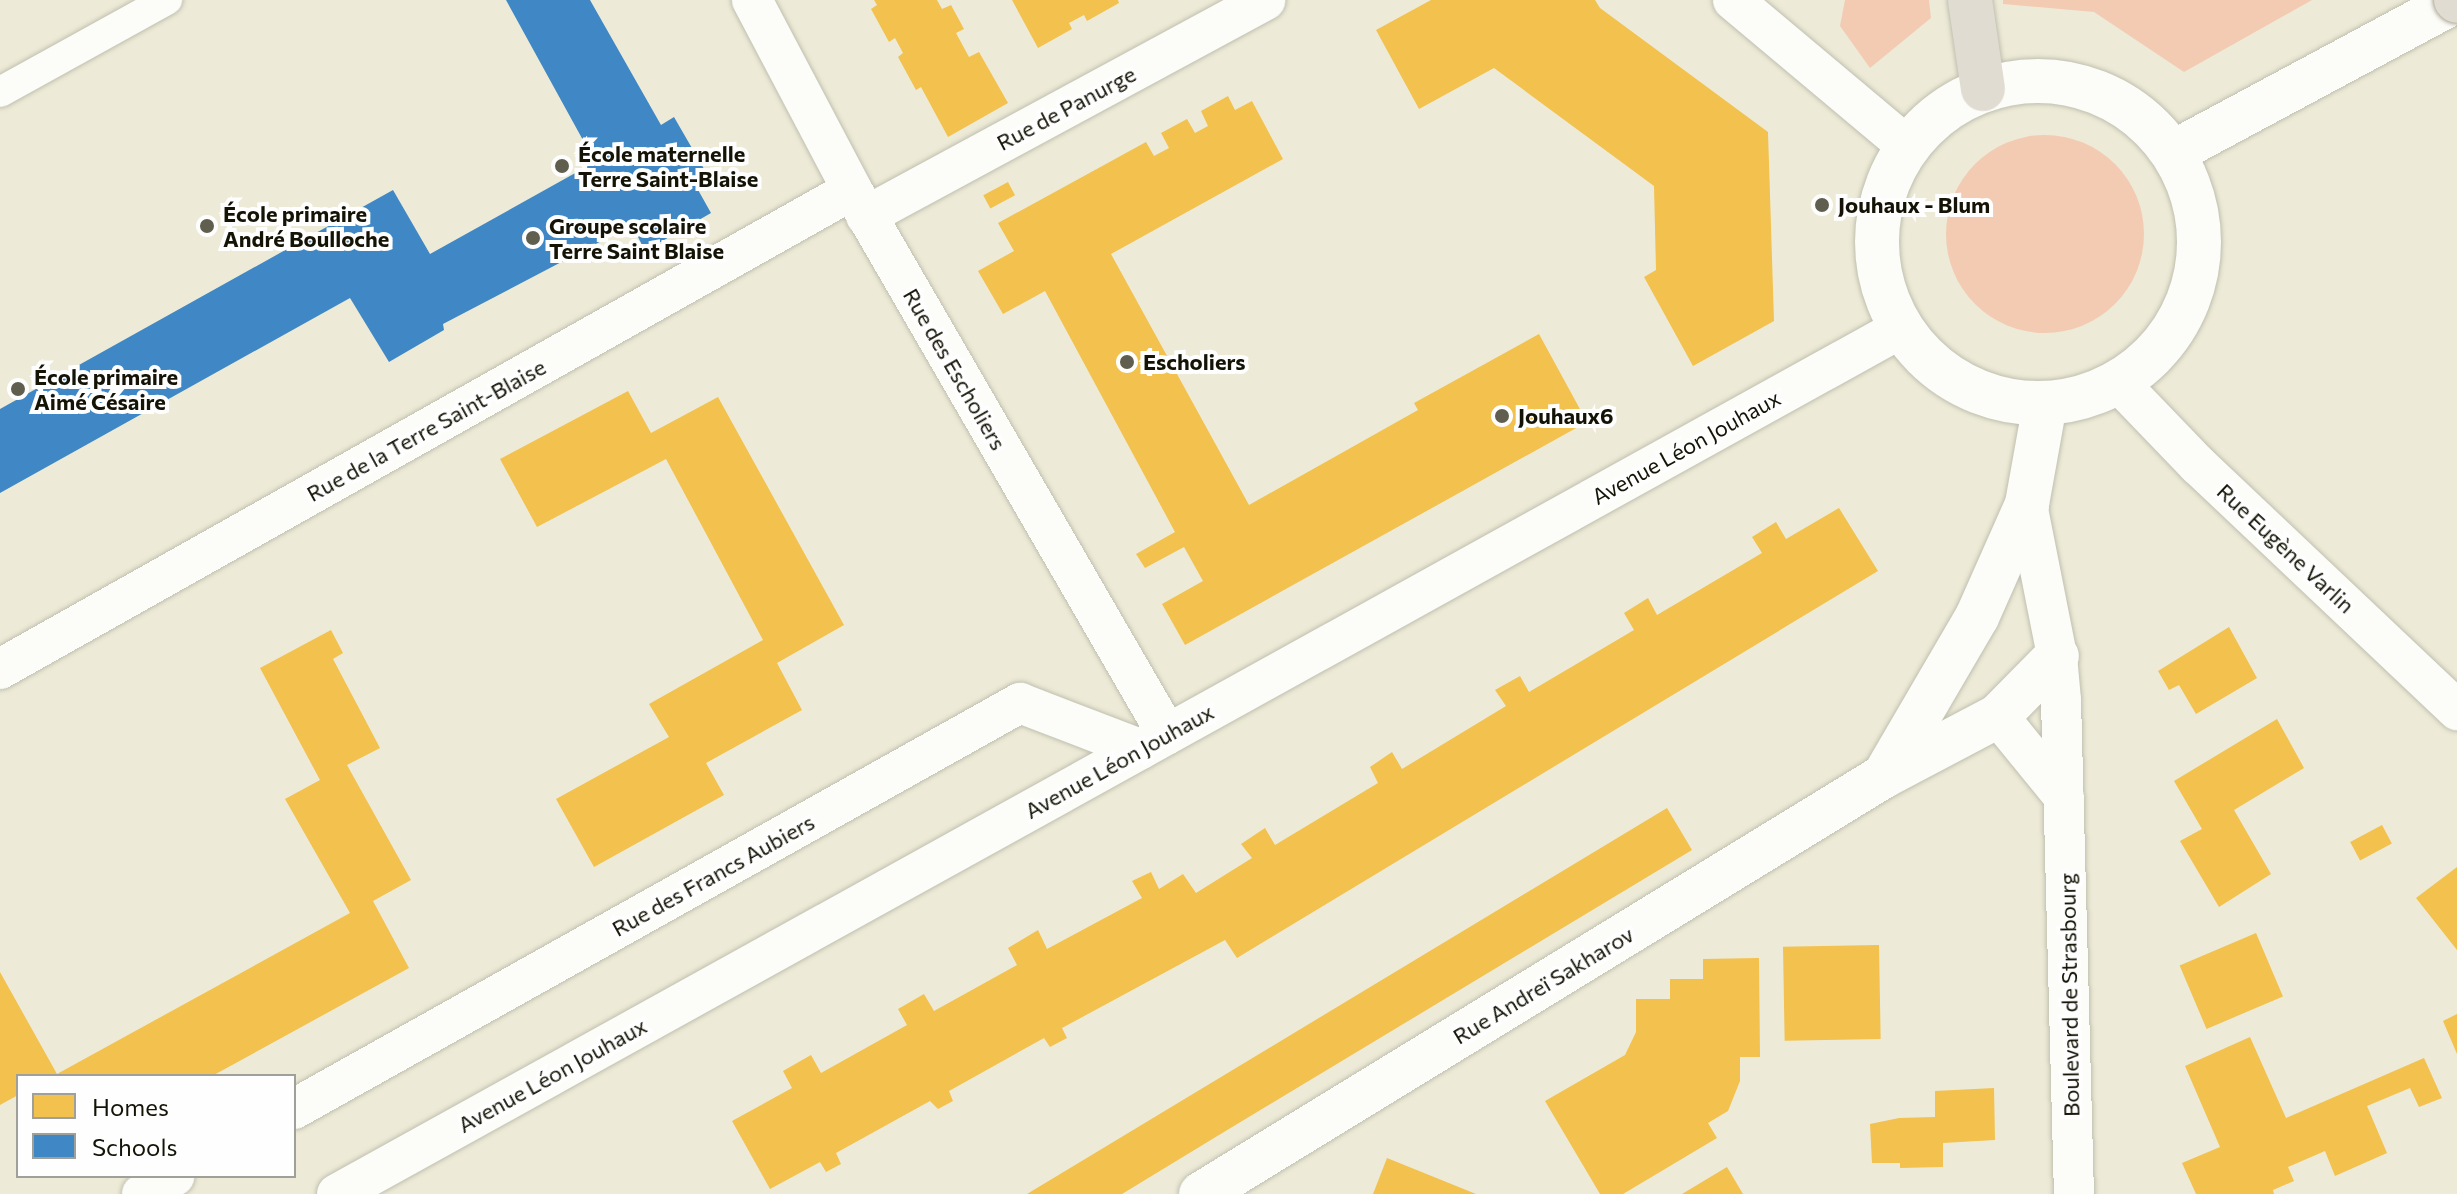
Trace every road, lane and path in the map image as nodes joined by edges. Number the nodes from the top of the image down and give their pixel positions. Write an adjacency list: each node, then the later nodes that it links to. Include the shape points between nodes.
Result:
1 (167, 0): 8 (street)
2 (752, 0): 11 (street, Rue des Escholiers)
3 (1265, 0): 11 (street, Rue de Panurge)
4 (1733, 0): 9 (street)
5 (1970, 0): 7 (highway)
6 (2457, 0): 10 (street)
7 (1983, 89): 9 (street, via 1941,112); 10 (street, via 2036,79 2089,87 2138,112)
8 (0, 92)
9 (1907, 146): 12 (street, via 1886,184 1876,226 1877,269)
10 (2174, 152): 13 (street, via 2196,200 2201,253 2188,304 2160,349)
11 (859, 203): 17 (street, Rue de la Terre Saint-Blaise); 20 (street, Rue des Escholiers)
12 (1901, 328): 14 (street, via 1917,350 1954,381 1997,399); 20 (street, Avenue Léon Jouhaux)
13 (2119, 383): 14 (street, via 2084,398); 18 (street, Rue Eugène Varlin, via 2198,465)
14 (2045, 404): 15 (street, Rue Andreï Sakharov)
15 (2027, 504): 16 (street, Boulevard de Strasbourg); 21 (street, Rue Andreï Sakharov, via 1977,617)
16 (2057, 656): 19 (street, Rue Andreï Sakharov); 22 (street, Boulevard de Strasbourg)
17 (0, 669)
18 (2457, 710)
19 (1998, 716): 21 (street, Rue Andreï Sakharov); 22 (street)
20 (1153, 742): 23 (street, Rue des Francs Aubiers, via 1020,703); 26 (street, Avenue Léon Jouhaux)
21 (1884, 776): 27 (street, Rue Andreï Sakharov)
22 (2064, 797): 28 (street, Boulevard de Strasbourg)
23 (296, 1108)
24 (170, 1178): 25 (street)
25 (142, 1194)
26 (337, 1194)
27 (1201, 1194)
28 (2074, 1194)

